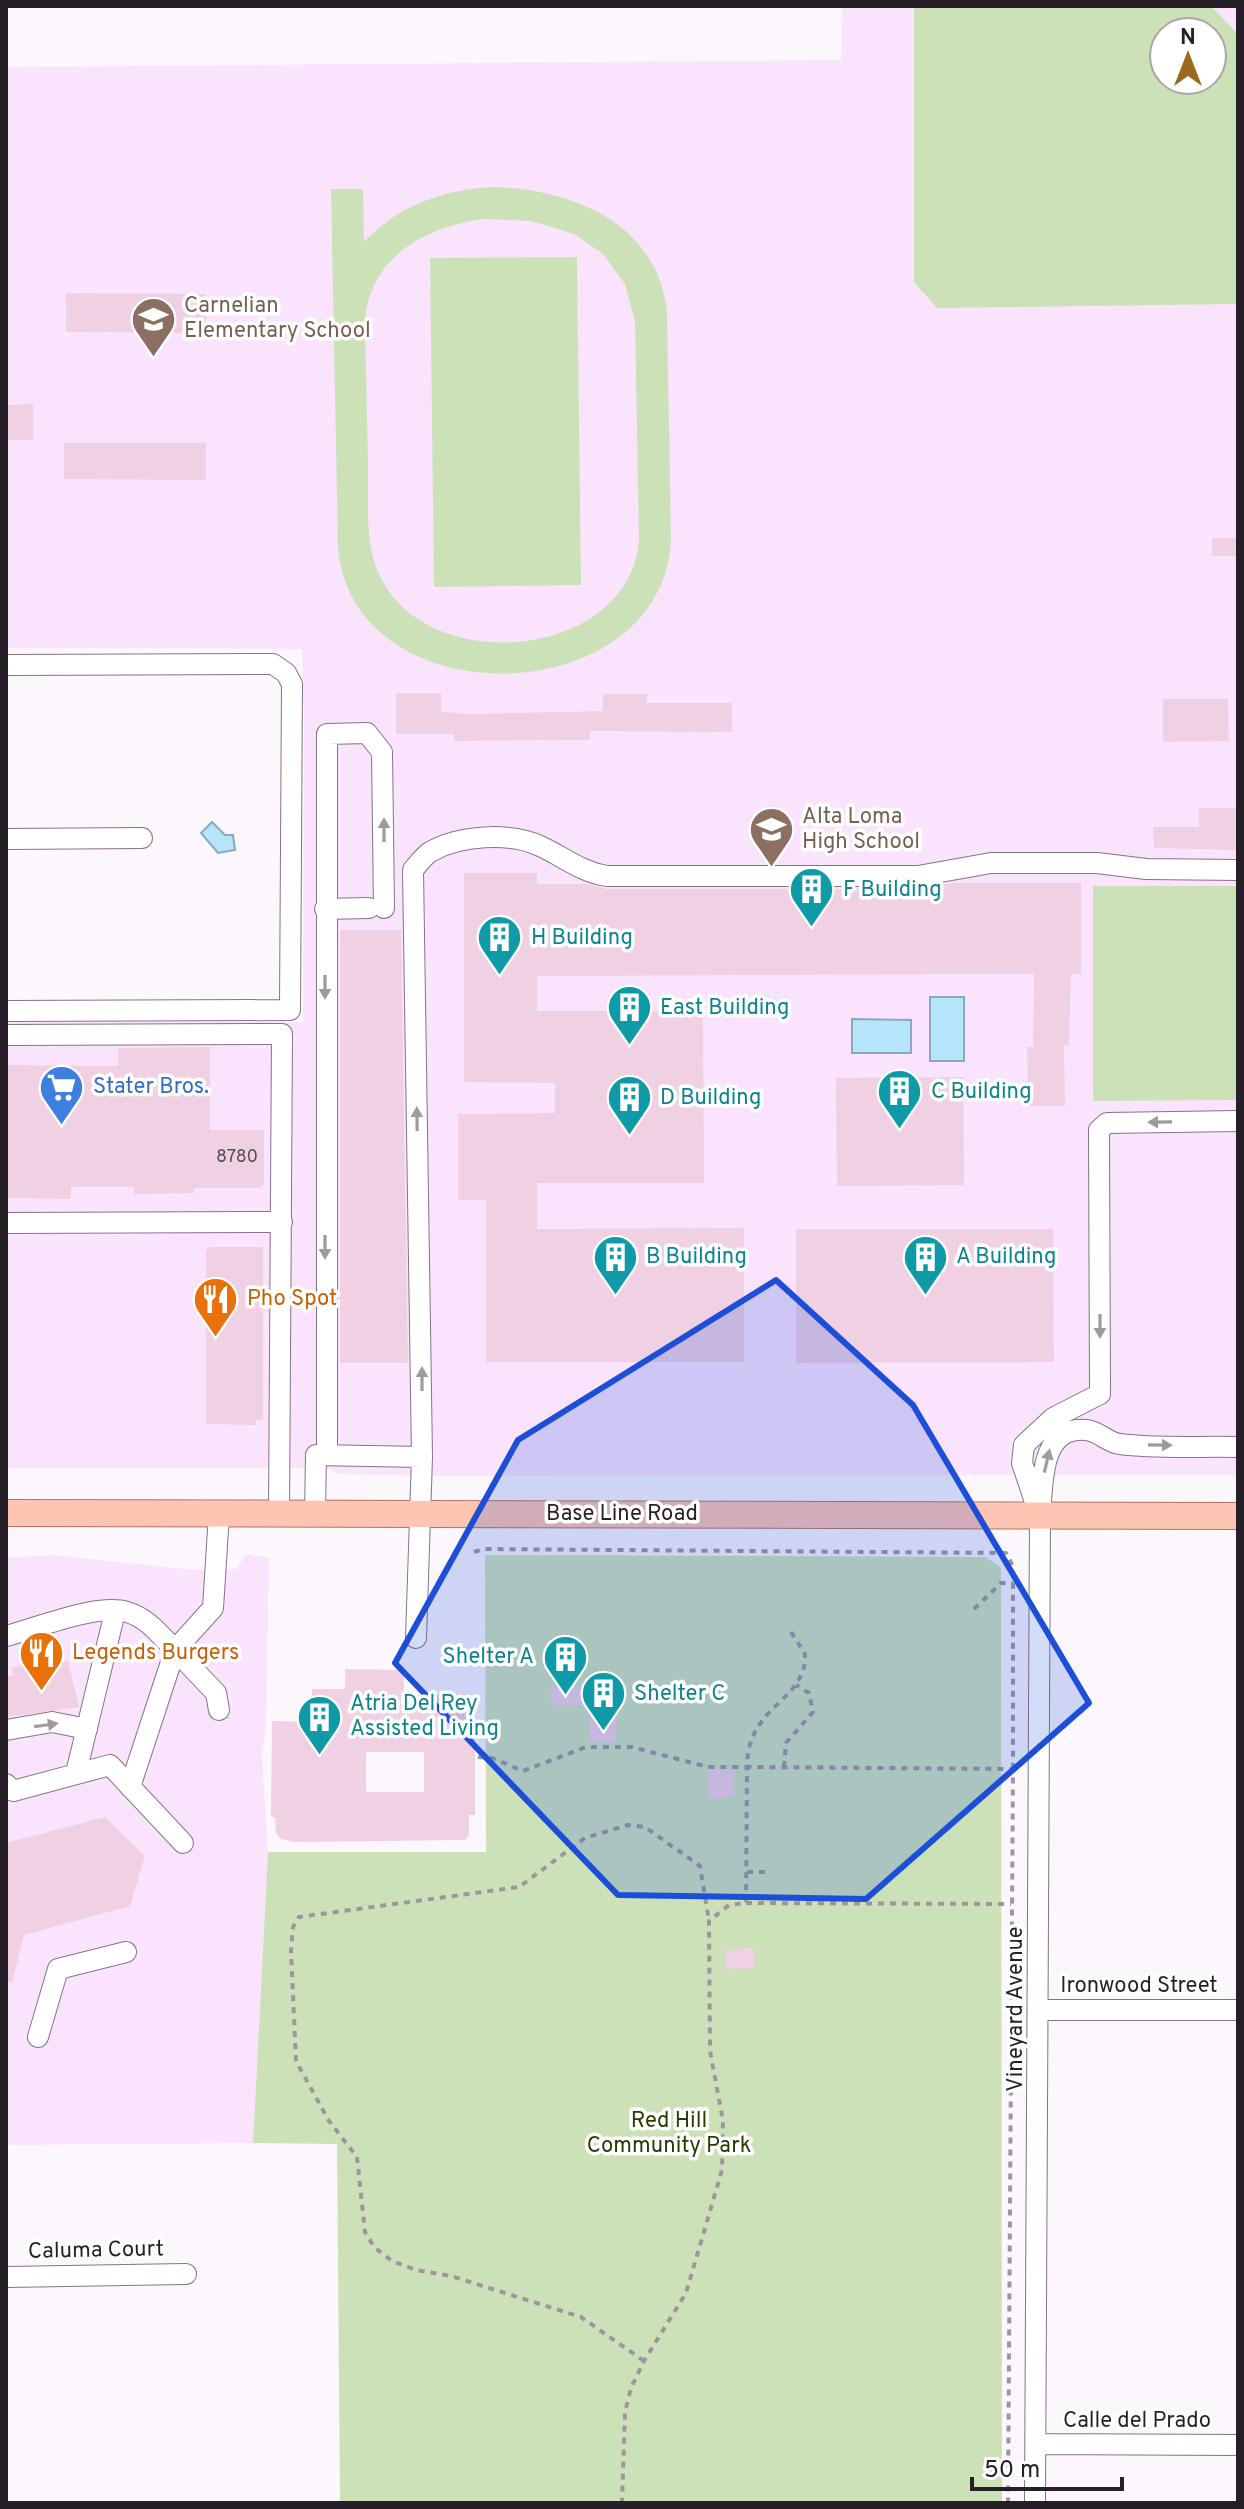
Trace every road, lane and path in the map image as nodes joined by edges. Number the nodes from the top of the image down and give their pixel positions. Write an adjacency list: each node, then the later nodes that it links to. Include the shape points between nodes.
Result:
1 (6, 665): 6 (street, via 273,664 292,684 290,1010)
2 (142, 838): 3 (street)
3 (6, 839)
4 (1238, 870): 13 (street, one-way to 4, via 413,870 430,852 478,839 536,844 584,872 607,876 918,876 991,863)
5 (325, 909): 5 (street, one-way to 5, via 377,908 382,752 367,733 327,734); 12 (street, one-way to 12)
6 (6, 1011)
7 (6, 1035): 9 (street, via 282,1034)
8 (1238, 1121): 19 (street, one-way to 19, via 1107,1123 1099,1130 1100,1394 1053,1418 1024,1445 1022,1463)
9 (282, 1222): 10 (street); 17 (street)
10 (6, 1223)
11 (1238, 1447): 19 (street, one-way to 11, via 1044,1460 1052,1444 1068,1433 1086,1430 1117,1444)
12 (327, 1455): 13 (street); 18 (street, via 316,1455)
13 (422, 1457): 15 (street)
14 (6, 1513): 16 (main road, Base Line Road)
15 (422, 1513): 18 (main road, Base Line Road); 19 (main road, Base Line Road); 27 (street)
16 (219, 1514): 17 (main road, Base Line Road); 28 (street, via 213,1608)
17 (279, 1514): 18 (main road, Base Line Road)
18 (315, 1514)
19 (1040, 1516): 20 (main road, Base Line Road); 47 (street, Vineyard Avenue)
20 (1238, 1516)
21 (474, 1552): 22 (path, via 999,1551 1011,1559)
22 (1013, 1583): 23 (path, via 1001,1583); 36 (path)
23 (974, 1609)
24 (115, 1612): 26 (street, via 92,1612); 28 (street, via 148,1622); 31 (street)
25 (791, 1632): 29 (path, via 805,1654)
26 (6, 1636)
27 (416, 1638)
28 (175, 1650): 30 (street, via 216,1693); 39 (street)
29 (796, 1685): 34 (path, via 750,1735); 35 (path, via 809,1693 813,1712 786,1743)
30 (219, 1710)
31 (87, 1729): 32 (street, one-way to 31, via 52,1722); 37 (street)
32 (6, 1730)
33 (478, 1757): 34 (path, via 523,1771 586,1747 632,1747 708,1767)
34 (747, 1767): 35 (path); 41 (path)
35 (784, 1767): 36 (path)
36 (1013, 1769): 44 (path)
37 (76, 1773): 38 (street, via 13,1791); 39 (street, via 110,1765)
38 (6, 1784)
39 (130, 1787): 40 (street)
40 (183, 1843)
41 (747, 1872): 42 (path); 43 (path)
42 (765, 1872)
43 (746, 1903): 44 (path); 45 (path, via 729,1905)
44 (1011, 1904): 56 (path)
45 (709, 1921): 52 (path, via 710,2051 723,2121 722,2170 686,2293); 52 (path, via 700,1866 645,1827 628,1825 585,1838 519,1887 299,1917 293,1927 296,2061 329,2121 357,2157 365,2232 374,2247 416,2270 581,2317)
46 (126, 1952): 49 (street, via 58,1969)
47 (1040, 2010): 48 (street, Ironwood Street); 53 (street, Vineyard Avenue)
48 (1238, 2010)
49 (38, 2037)
50 (186, 2274): 51 (street, Caluma Court)
51 (6, 2277)
52 (644, 2361): 55 (path, via 625,2412)
53 (1036, 2444): 54 (street, Calle del Prado); 57 (street, Vineyard Avenue)
54 (1238, 2445)
55 (622, 2503)
56 (1008, 2503)
57 (1035, 2503)

